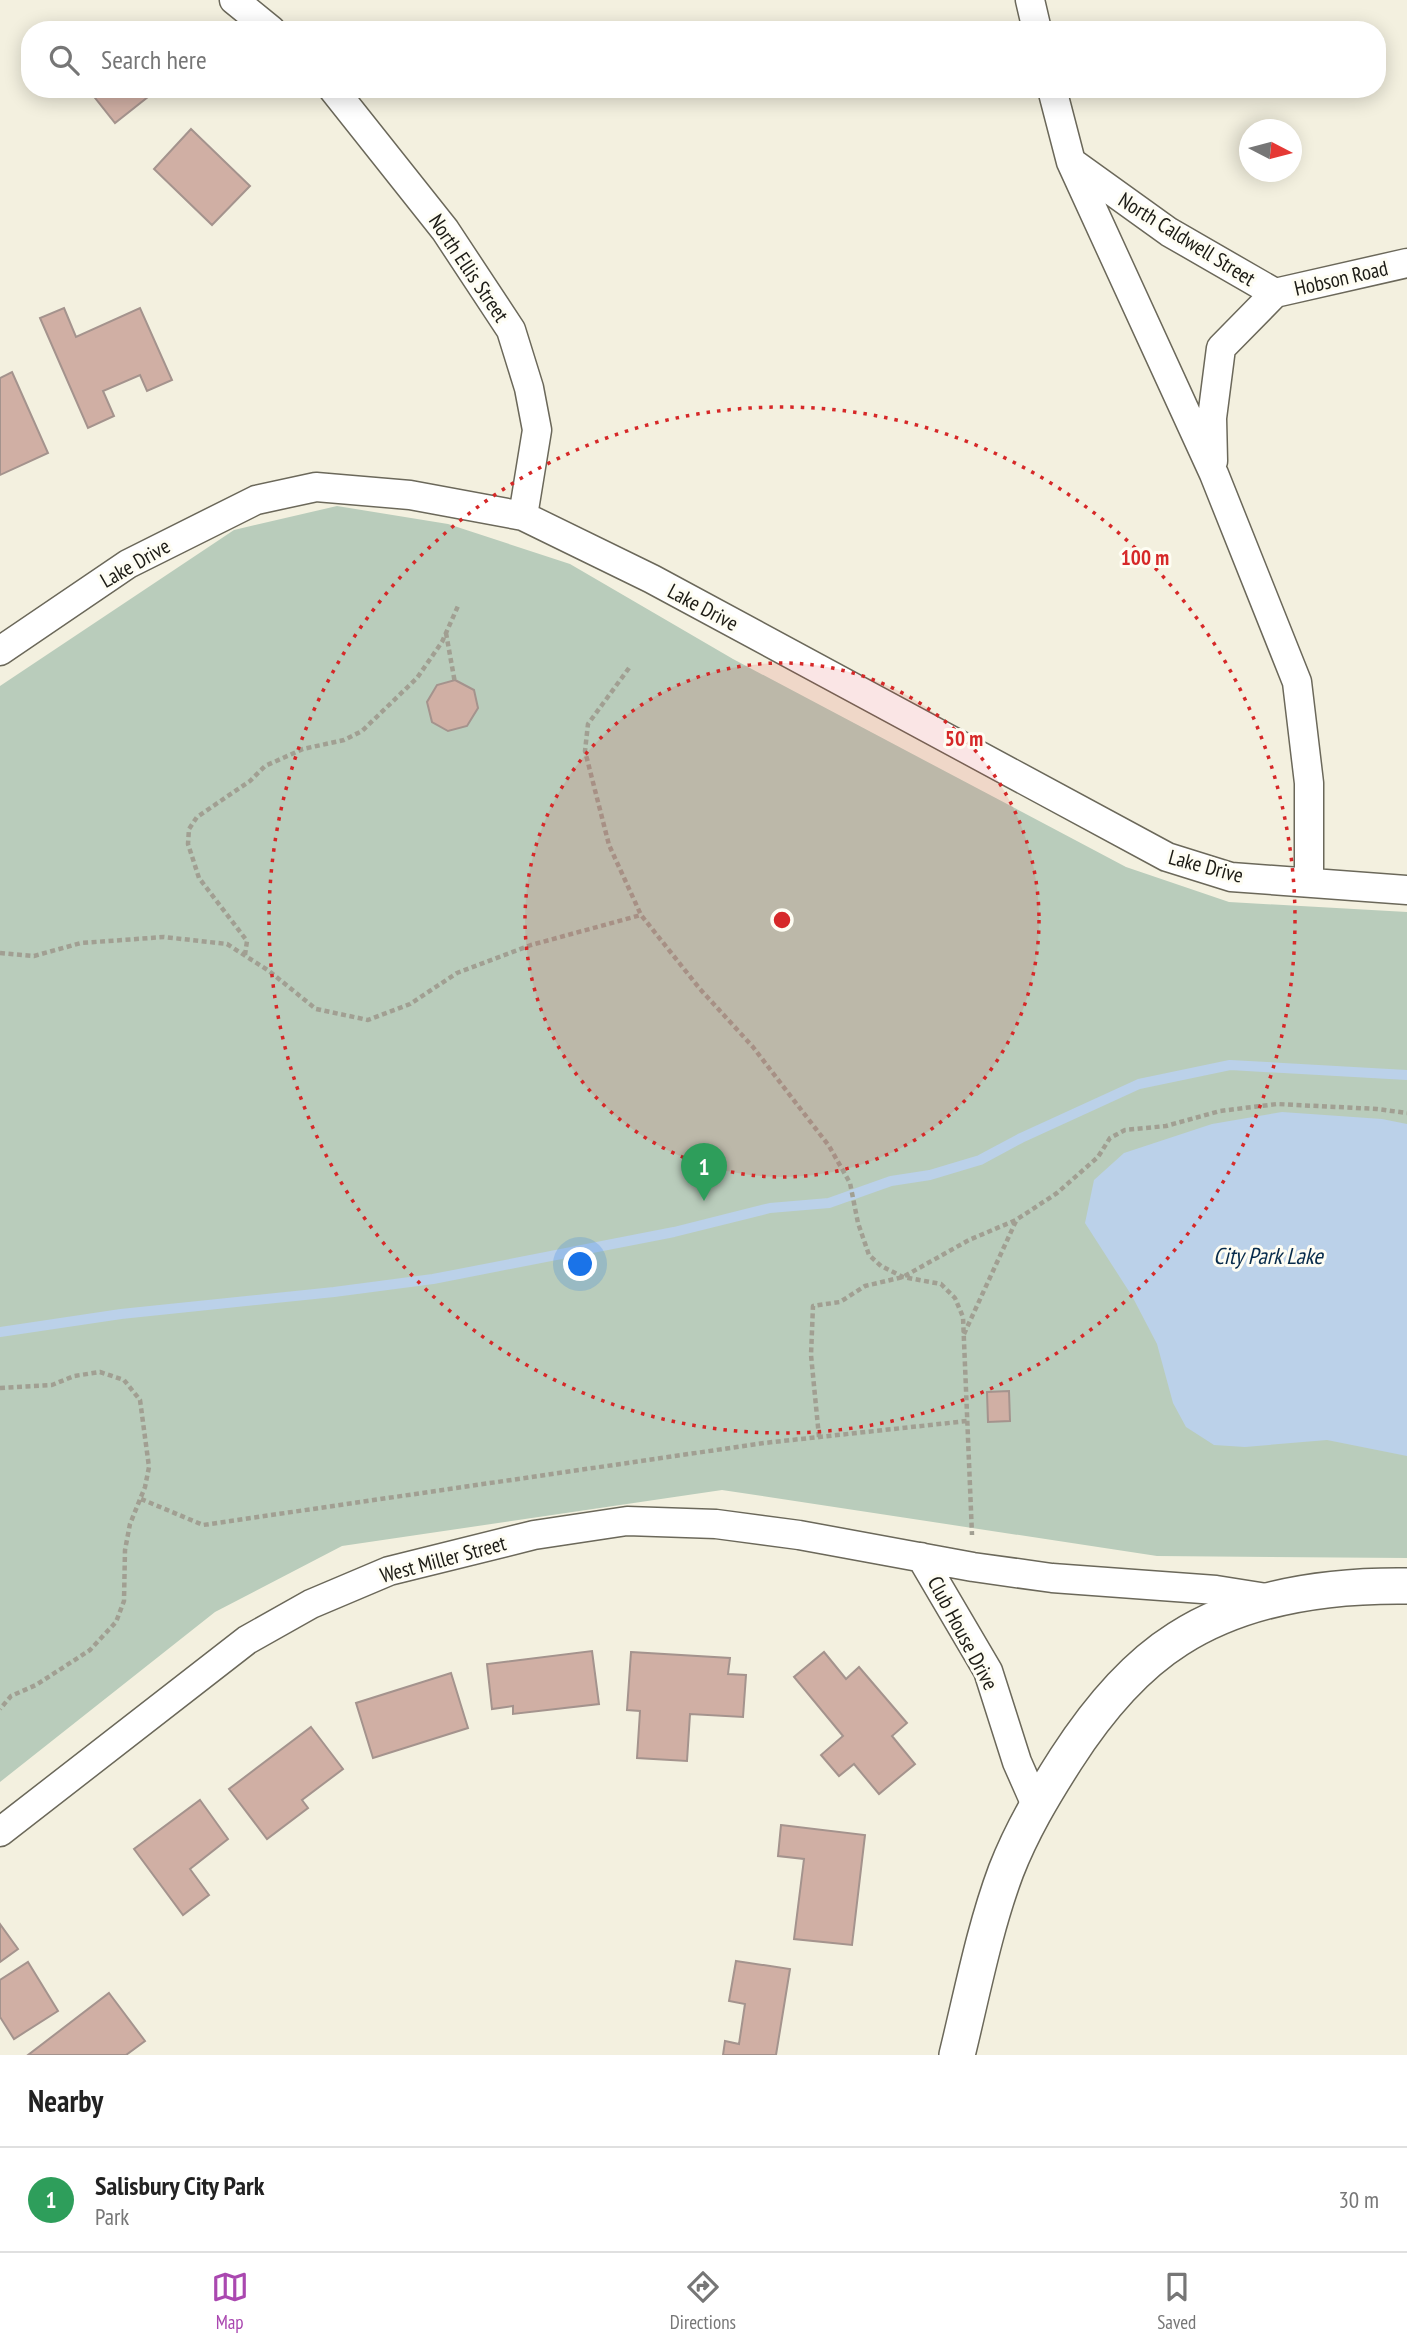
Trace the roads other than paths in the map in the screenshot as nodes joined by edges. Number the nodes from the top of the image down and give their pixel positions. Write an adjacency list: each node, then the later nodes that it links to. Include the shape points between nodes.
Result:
1 (234, 0): 3 (street)
2 (1030, 0): 4 (street)
3 (260, 21)
4 (1035, 21)
5 (340, 98): 11 (street, North Ellis Street, via 445,230 511,330 537,430)
6 (1054, 98): 7 (street, North Caldwell Street)
7 (1071, 162): 9 (street, North Caldwell Street, via 1169,232); 10 (street, North Caldwell Street)
8 (1407, 263): 9 (street, Hobson Road)
9 (1275, 293): 10 (street, North Caldwell Street, via 1221,348 1212,418)
10 (1214, 474): 13 (street, North Caldwell Street, via 1297,682 1308,783)
11 (523, 516): 12 (street, Lake Drive, via 410,495 316,487 256,500 128,564); 13 (street, Lake Drive, via 652,579 1167,857 1231,877)
12 (0, 650)
13 (1309, 882): 14 (street, Lake Drive)
14 (1407, 890)
15 (921, 1557): 17 (street, Club House Drive, via 1052,1578 1216,1590); 18 (street, Club House Drive, via 988,1671); 19 (street, West Miller Street, via 716,1524 626,1521 534,1535 389,1571 311,1604 247,1640)
16 (1407, 1586): 17 (street, Club House Drive, via 1341,1587)
17 (1273, 1599): 18 (street, via 1221,1617 1178,1639 1147,1663 1083,1732)
18 (1036, 1805): 20 (street, via 993,1910)
19 (0, 1832)
20 (957, 2055)

